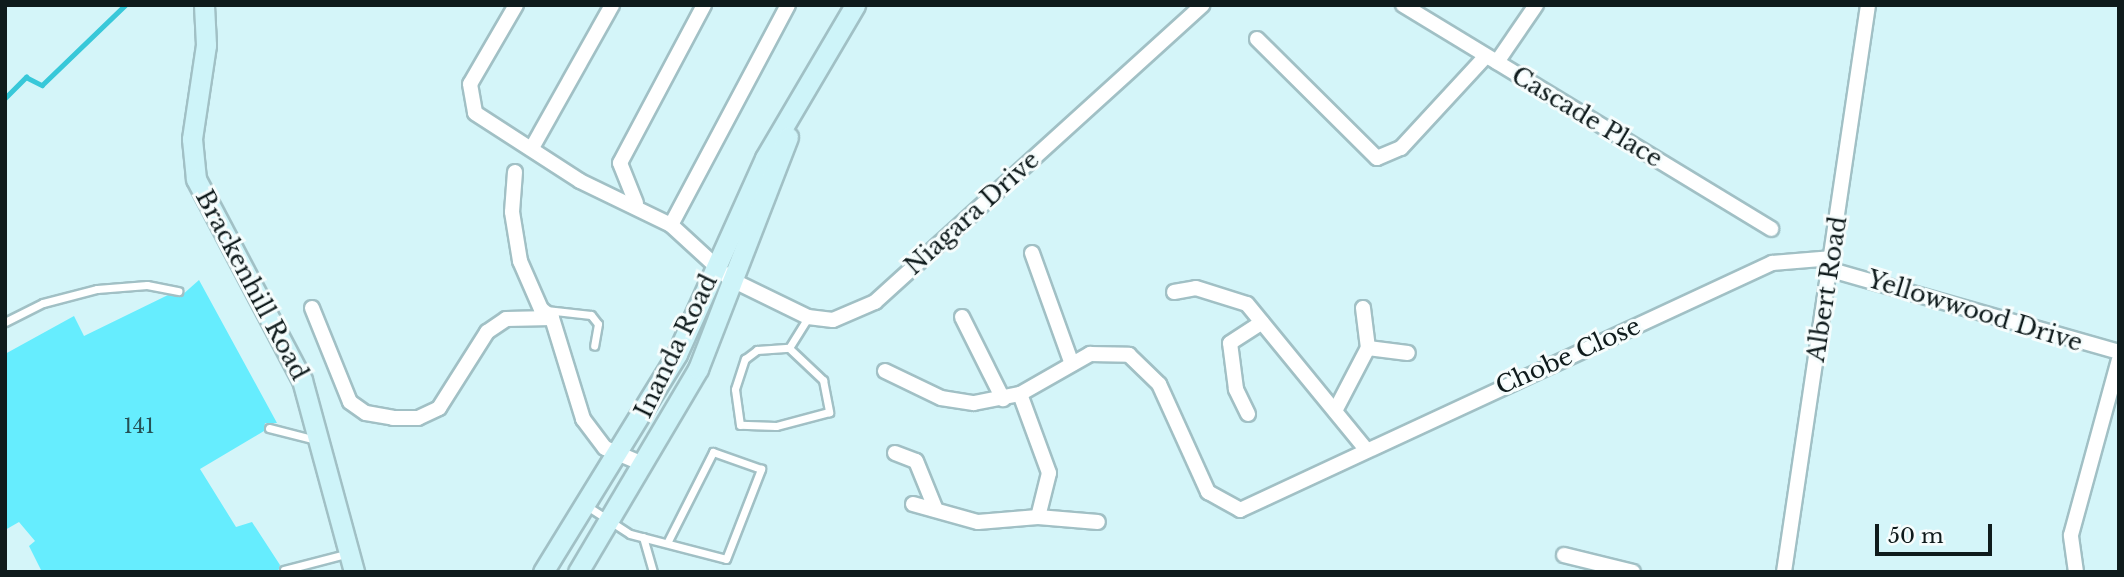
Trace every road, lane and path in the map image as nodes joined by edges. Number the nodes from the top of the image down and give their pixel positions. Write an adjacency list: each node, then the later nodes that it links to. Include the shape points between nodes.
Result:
1 (204, 5): 45 (street, Brackenhill Road, via 206,45 192,139 197,179 286,343)
2 (516, 5): 14 (street, Niagara Drive, via 470,84 469,103 475,113)
3 (612, 5): 14 (street)
4 (704, 5): 16 (street, via 621,163)
5 (788, 5): 17 (street)
6 (855, 5): 13 (street, Inanda Road)
7 (1202, 5): 28 (street, Niagara Drive, via 875,302 833,320)
8 (1403, 5): 12 (street, Cascade Place)
9 (1536, 5): 12 (street)
10 (1868, 5): 20 (street, Albert Road)
11 (1257, 38): 12 (street, via 1377,159 1401,148)
12 (1491, 59): 18 (street, Cascade Place)
13 (795, 113): 21 (street, Inanda Road, via 765,159); 22 (street, Inanda Road)
14 (533, 146): 16 (street, Niagara Drive, via 580,181)
15 (515, 172): 27 (street, via 514,233)
16 (636, 203): 17 (street, Niagara Drive)
17 (671, 225): 21 (street, Niagara Drive)
18 (1771, 229)
19 (1031, 253): 38 (street)
20 (1832, 264): 35 (street, Yellowwood Drive); 46 (street, Chobe Close, via 1772,263); 65 (street, Albert Road)
21 (715, 266): 22 (street, Niagara Drive); 48 (street, Inanda Road, via 677,355)
22 (730, 279): 28 (street, Niagara Drive); 49 (street, Inanda Road, via 713,337)
23 (178, 291): 30 (lane, via 147,285 97,289 43,303)
24 (1174, 292): 31 (street, via 1223,293)
25 (312, 308): 27 (street, via 350,402 366,413 393,418 418,418 439,408 487,332 506,319)
26 (1363, 308): 34 (street)
27 (547, 314): 32 (lane, via 591,315 598,324); 48 (street, via 583,419 595,439)
28 (808, 317): 33 (lane)
29 (962, 317): 41 (street)
30 (5, 322)
31 (1262, 322): 42 (street); 43 (street, via 1230,343 1236,389)
32 (594, 346)
33 (789, 348): 33 (lane, via 823,380 829,412 776,426 740,425 735,389 745,359 757,350)
34 (1368, 348): 36 (street); 42 (street)
35 (2119, 352)
36 (1408, 353)
37 (2119, 360): 66 (street, via 2071,535)
38 (1072, 364): 40 (street, Chobe Close); 46 (street, Chobe Close, via 1109,351 1145,365 1188,437 1208,492 1226,507 1255,507 1307,474)
39 (885, 371): 41 (street, Chobe Close, via 941,398)
40 (1020, 394): 41 (street, Chobe Close); 53 (street, via 1049,472)
41 (1003, 399)
42 (1335, 411): 46 (street)
43 (1248, 414)
44 (272, 426): 45 (lane)
45 (323, 442): 59 (street, Brackenhill Road)
46 (1366, 448)
47 (895, 453): 52 (street, via 916,461)
48 (621, 454): 49 (street); 51 (street, Inanda Road)
49 (643, 464): 54 (street, Inanda Road)
50 (914, 504): 52 (street)
51 (587, 506): 54 (lane); 61 (street, Inanda Road)
52 (936, 510): 53 (street, via 999,524)
53 (1038, 517): 55 (street)
54 (609, 521): 56 (lane); 62 (street, Inanda Road)
55 (1098, 522)
56 (643, 537): 57 (lane); 63 (lane)
57 (668, 541): 57 (lane, via 713,452 761,469 726,559)
58 (1564, 555): 64 (street)
59 (354, 564): 60 (lane, via 312,558)
60 (284, 570)
61 (543, 572)
62 (578, 572)
63 (653, 572)
64 (1633, 572)
65 (1784, 572)
66 (2076, 572)

